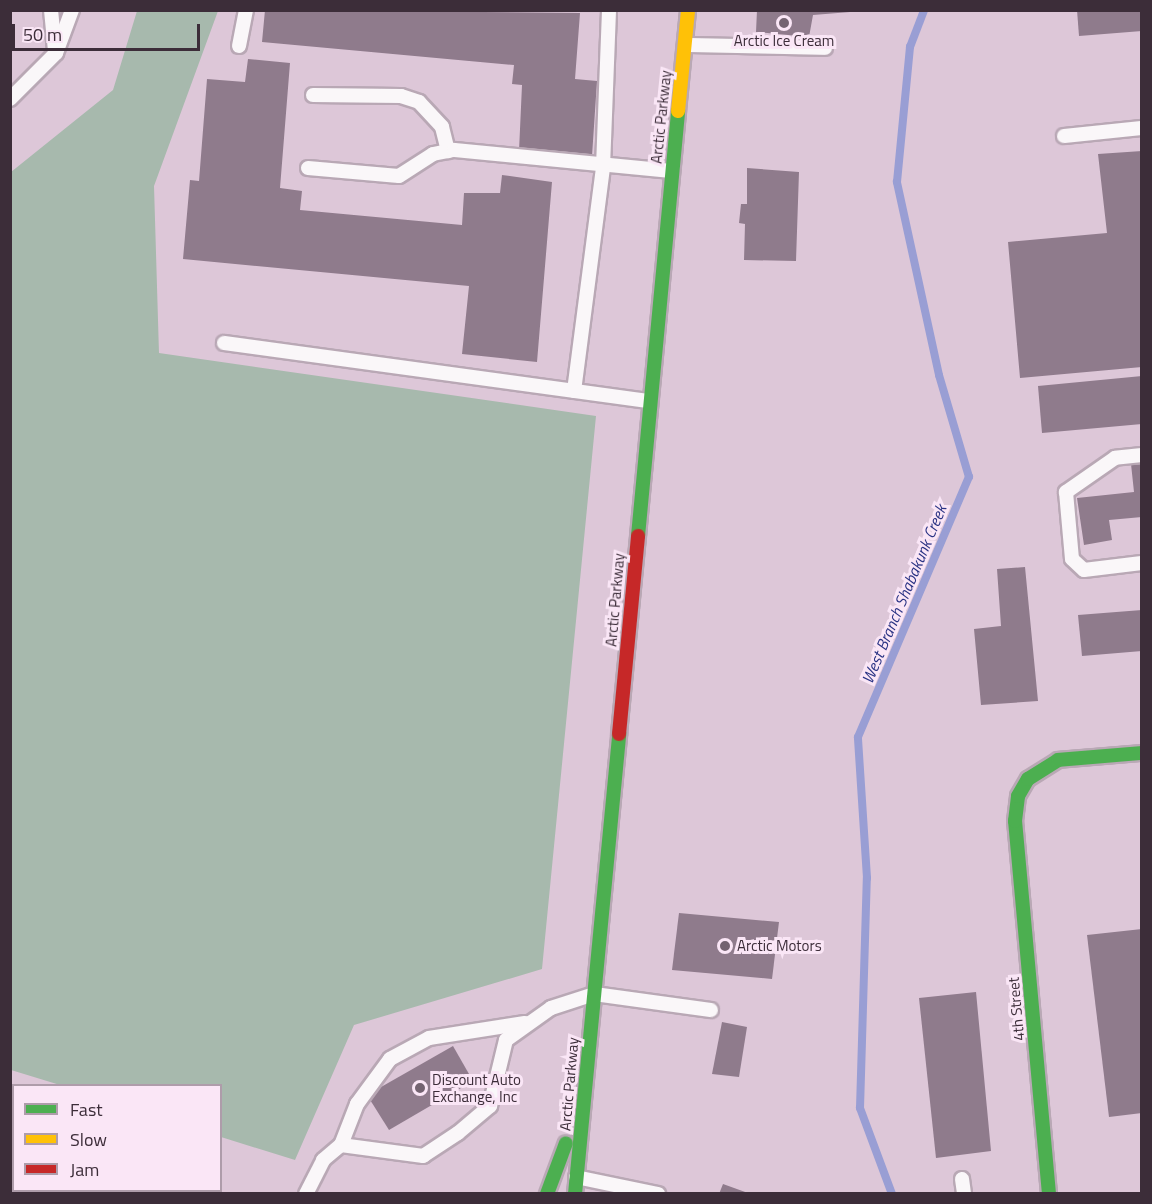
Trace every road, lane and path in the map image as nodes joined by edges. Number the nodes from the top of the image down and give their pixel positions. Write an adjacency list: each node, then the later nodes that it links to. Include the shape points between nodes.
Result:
1 (51, 10): 9 (lane)
2 (72, 10): 9 (lane)
3 (246, 10): 7 (lane)
4 (609, 10): 15 (lane)
5 (688, 10): 6 (street, Arctic Parkway)
6 (685, 45): 8 (lane); 17 (street, Arctic Parkway)
7 (239, 46)
8 (825, 48)
9 (56, 53): 11 (lane)
10 (313, 95): 14 (lane, via 401,96 419,102 442,127)
11 (10, 99)
12 (1142, 128): 13 (lane)
13 (1064, 136)
14 (448, 151): 15 (lane); 16 (lane, via 433,154 399,176)
15 (603, 167): 17 (lane); 19 (lane)
16 (308, 168)
17 (672, 171): 20 (street, Arctic Parkway)
18 (224, 343): 19 (lane)
19 (574, 391): 20 (lane)
20 (650, 401): 24 (street, Arctic Parkway)
21 (1142, 455): 22 (lane, via 1116,458 1066,492 1072,560 1084,570)
22 (1142, 563)
23 (1142, 753): 35 (street, 4th Street, via 1058,760 1042,767 1018,796 1015,820)
24 (594, 994): 25 (lane); 26 (lane, via 551,1008); 28 (street, Arctic Parkway); 31 (street, via 563,1156)
25 (711, 1010)
26 (525, 1023): 27 (lane, via 429,1038 390,1059 357,1104); 27 (lane, via 506,1040 489,1106 458,1133 423,1156)
27 (341, 1145): 30 (lane, via 323,1160)
28 (576, 1177): 32 (street, Arctic Parkway); 33 (lane)
29 (962, 1179): 34 (lane)
30 (306, 1194)
31 (548, 1194)
32 (575, 1194)
33 (658, 1194)
34 (964, 1194)
35 (1049, 1194)

